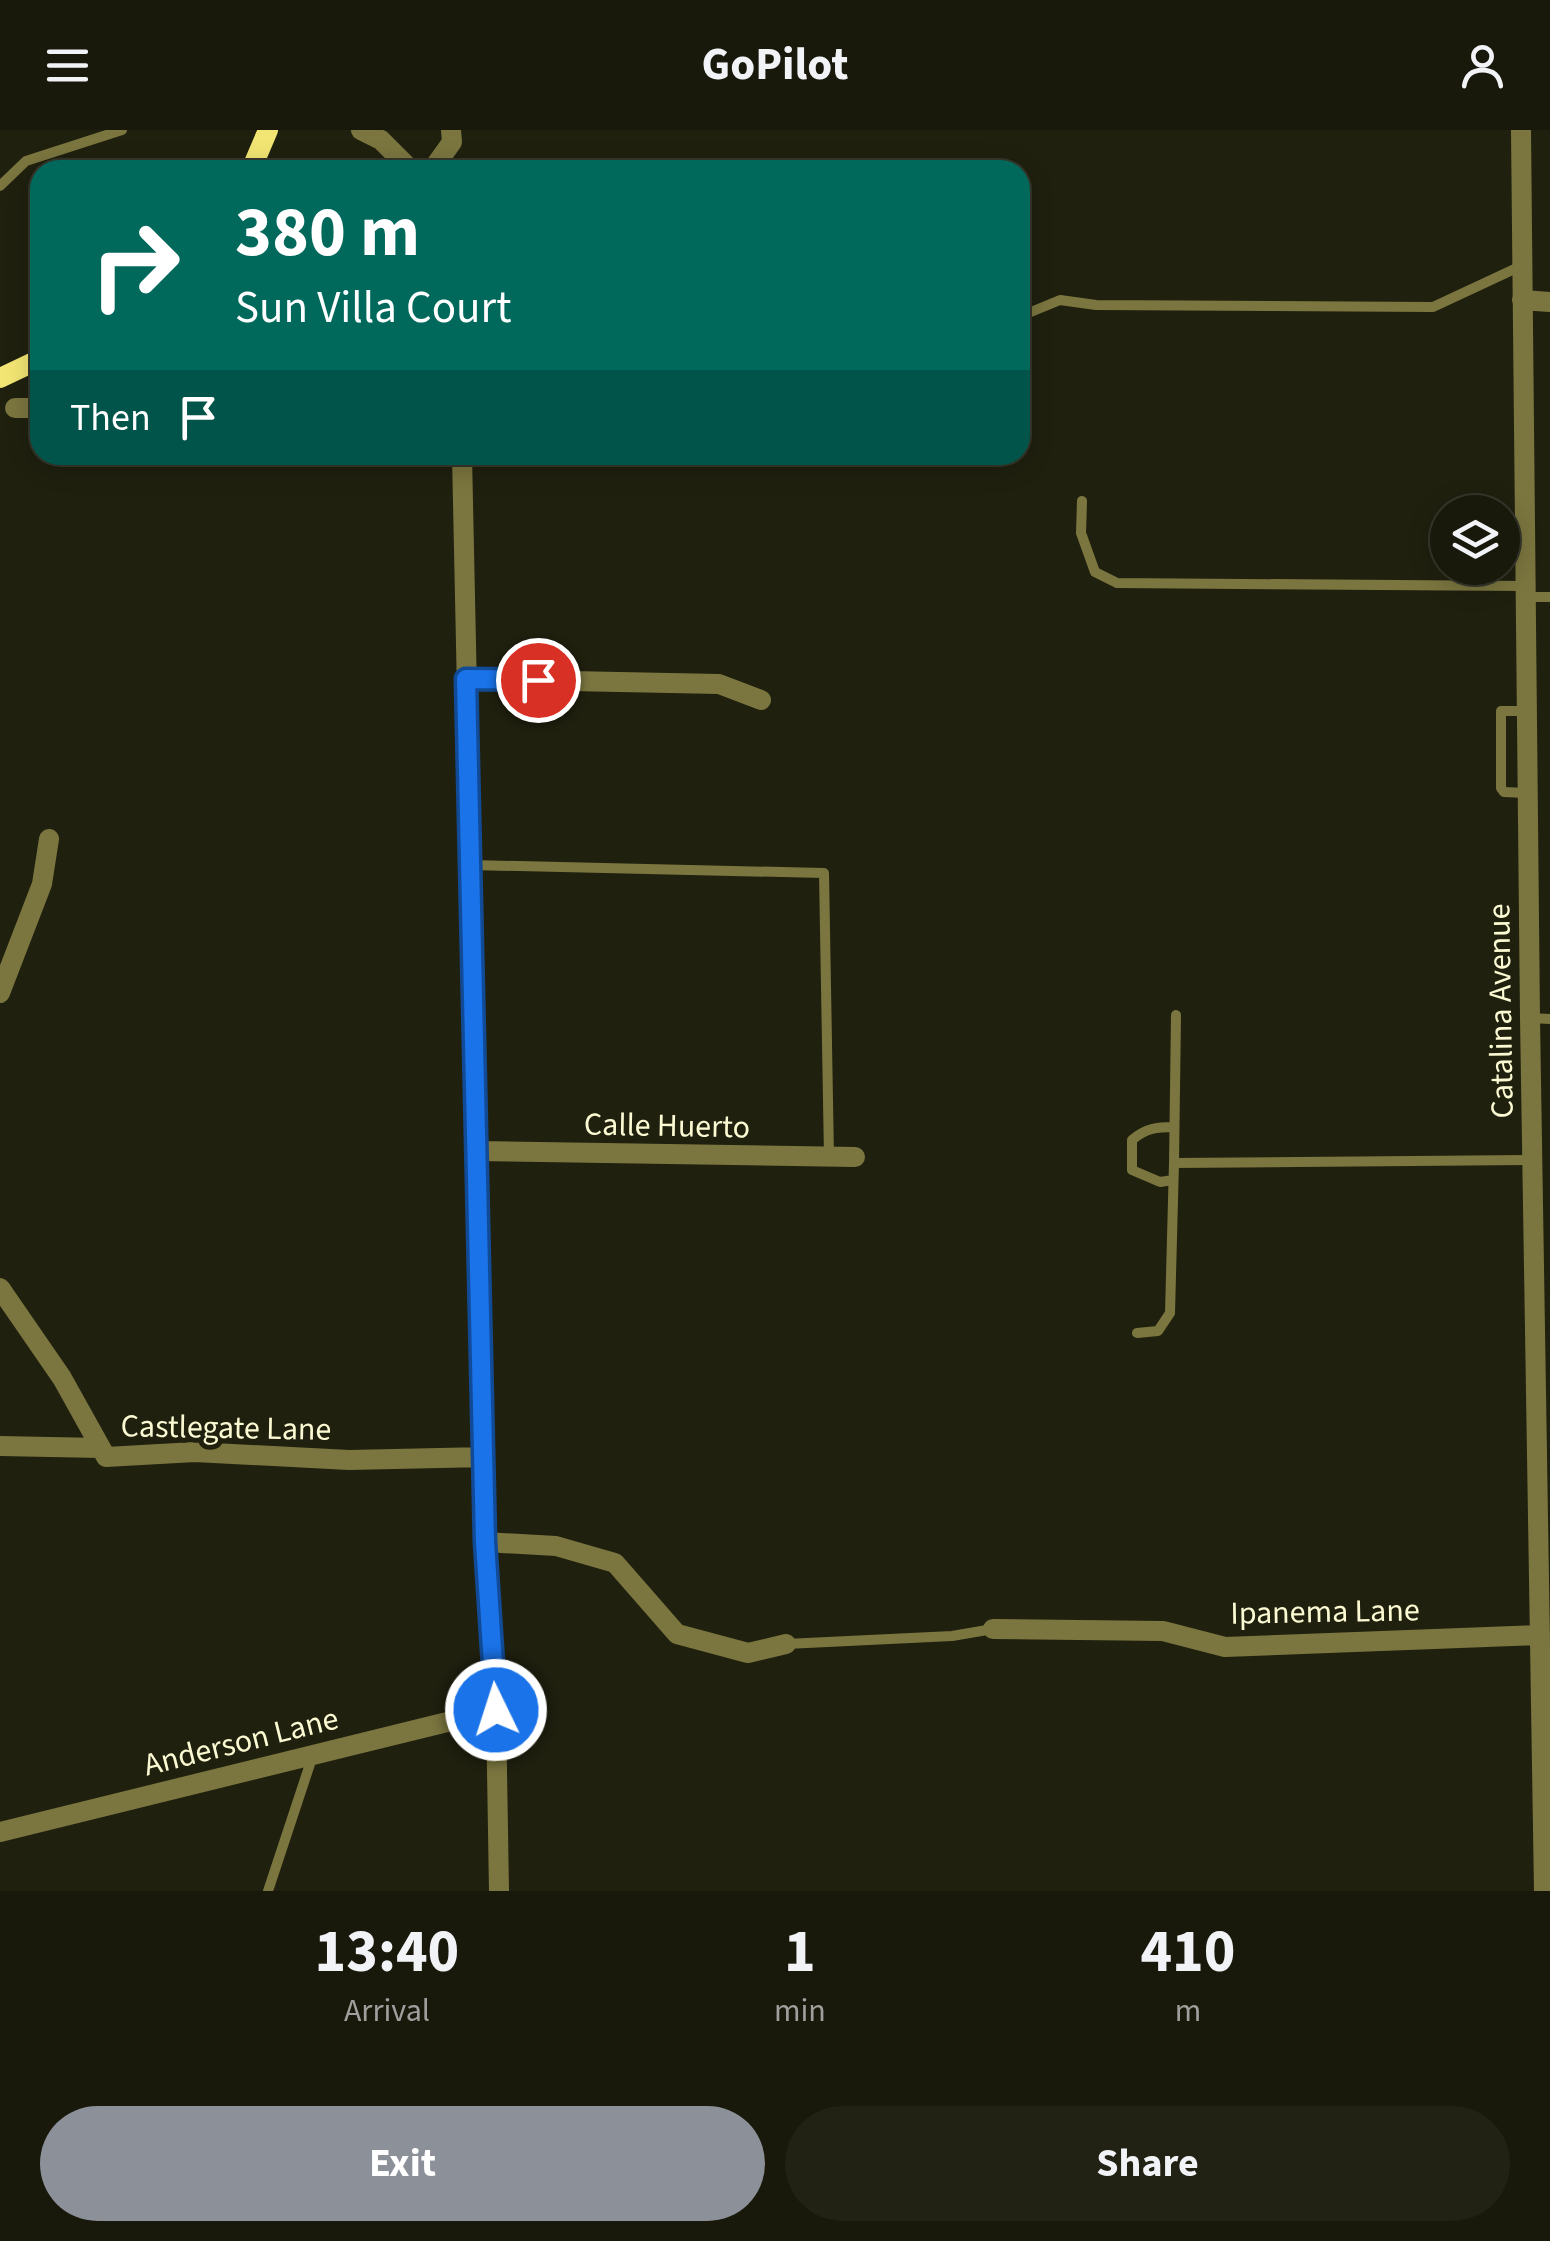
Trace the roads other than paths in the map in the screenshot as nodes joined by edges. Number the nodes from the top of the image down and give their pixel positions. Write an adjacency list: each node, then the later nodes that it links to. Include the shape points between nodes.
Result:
1 (122, 130): 9 (lane, via 26,161)
2 (268, 130): 6 (main road)
3 (361, 130): 7 (street)
4 (451, 130): 8 (street, via 452,142)
5 (1522, 130): 10 (street, Catalina Avenue)
6 (254, 160)
7 (401, 160)
8 (439, 160)
9 (0, 186)
10 (1522, 265): 11 (street, Catalina Avenue); 13 (lane, via 1432,307 1060,300)
11 (1522, 300): 12 (street); 20 (street, Catalina Avenue)
12 (1550, 302)
13 (1030, 312)
14 (30, 364): 15 (main road)
15 (0, 378)
16 (15, 408): 17 (street)
17 (30, 408)
18 (462, 465): 22 (street)
19 (1082, 501): 20 (lane, via 1082,533 1095,572 1118,583)
20 (1526, 591): 21 (lane); 28 (street, Catalina Avenue)
21 (1550, 597)
22 (466, 679): 23 (street, via 719,684); 25 (street)
23 (761, 700)
24 (49, 839): 26 (street, via 42,884)
25 (471, 865): 30 (street); 31 (lane, via 824,872)
26 (0, 993)
27 (1176, 1015): 29 (lane)
28 (1540, 1019): 33 (street, Catalina Avenue)
29 (1174, 1127): 34 (lane); 35 (lane, via 1154,1127 1132,1140 1132,1170 1160,1182)
30 (478, 1152): 31 (street, Calle Huerto); 41 (street)
31 (829, 1158): 32 (street, Calle Huerto)
32 (855, 1158)
33 (1532, 1160): 34 (lane); 38 (street, Catalina Avenue)
34 (1174, 1163): 35 (lane)
35 (1174, 1180): 37 (lane, via 1170,1313 1158,1330)
36 (0, 1288): 40 (street, Castlegate Lane)
37 (1137, 1333)
38 (1543, 1405): 44 (street, Catalina Avenue)
39 (0, 1446): 40 (street)
40 (101, 1448): 41 (street, Castlegate Lane, via 106,1458 195,1452 349,1460)
41 (485, 1457): 42 (street)
42 (485, 1542): 45 (street, via 556,1546 615,1563 677,1634 748,1653); 46 (street)
43 (992, 1628): 44 (street, Ipanema Lane, via 1163,1631 1225,1648); 45 (lane)
44 (1540, 1635): 51 (street, Catalina Avenue)
45 (786, 1644)
46 (496, 1710): 47 (street, Anderson Lane); 50 (street)
47 (314, 1754): 48 (street, Anderson Lane); 49 (lane)
48 (0, 1832)
49 (268, 1891)
50 (499, 1891)
51 (1544, 1891)

